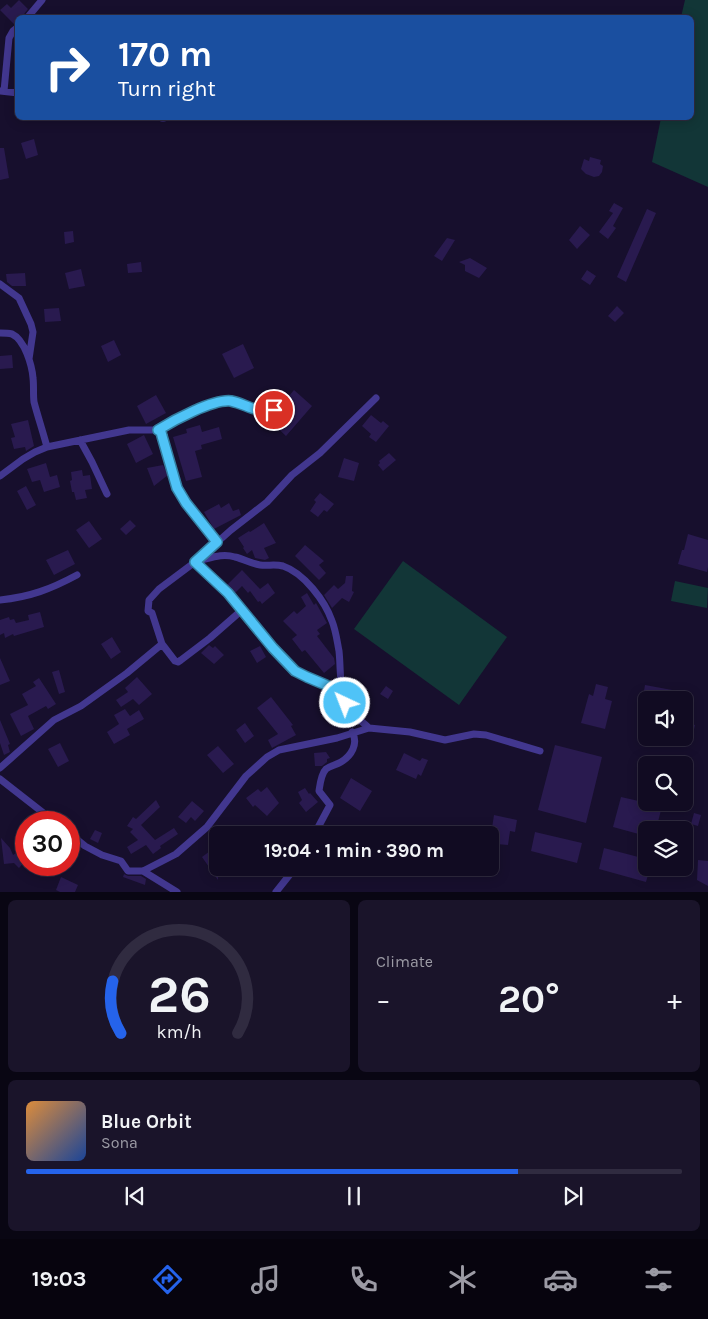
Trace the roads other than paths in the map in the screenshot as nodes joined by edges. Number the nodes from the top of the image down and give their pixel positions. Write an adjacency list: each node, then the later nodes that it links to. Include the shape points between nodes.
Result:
1 (42, 0): 2 (street)
2 (30, 15)
3 (15, 29): 4 (street, via 10,38)
4 (2, 91): 5 (street)
5 (15, 93)
6 (0, 284): 8 (street, via 20,298 31,324)
7 (0, 333): 8 (street, via 16,338)
8 (29, 359): 13 (street, via 34,402)
9 (376, 398): 16 (street, via 267,502)
10 (274, 410): 11 (street, via 258,410 224,401 210,404)
11 (158, 430): 12 (street, via 129,430); 16 (street, via 177,488)
12 (80, 440): 13 (street); 15 (street)
13 (47, 447): 14 (street)
14 (0, 476)
15 (107, 494)
16 (217, 542): 17 (street)
17 (195, 562): 20 (street); 21 (street, via 149,600 148,611 152,613); 22 (street, via 217,556 234,556 260,565 282,566 305,580 326,608 333,624)
18 (77, 575): 19 (street, via 35,594)
19 (0, 600)
20 (242, 610): 21 (street, via 178,662); 22 (street, via 295,671)
21 (162, 644): 26 (street, via 127,673 54,720)
22 (343, 694): 23 (street, via 349,710)
23 (369, 728): 24 (street); 25 (street, via 445,740 486,735)
24 (352, 732): 29 (street, via 355,740 352,753 327,769 322,776 320,792 330,805); 31 (street, via 279,750 267,757 246,776 207,827 176,854)
25 (540, 750)
26 (0, 768)
27 (0, 779): 28 (street)
28 (40, 811)
29 (319, 826)
30 (80, 842): 31 (street, via 102,855 122,861 128,871)
31 (143, 871): 33 (street)
32 (289, 876): 34 (street)
33 (177, 892)
34 (276, 892)

